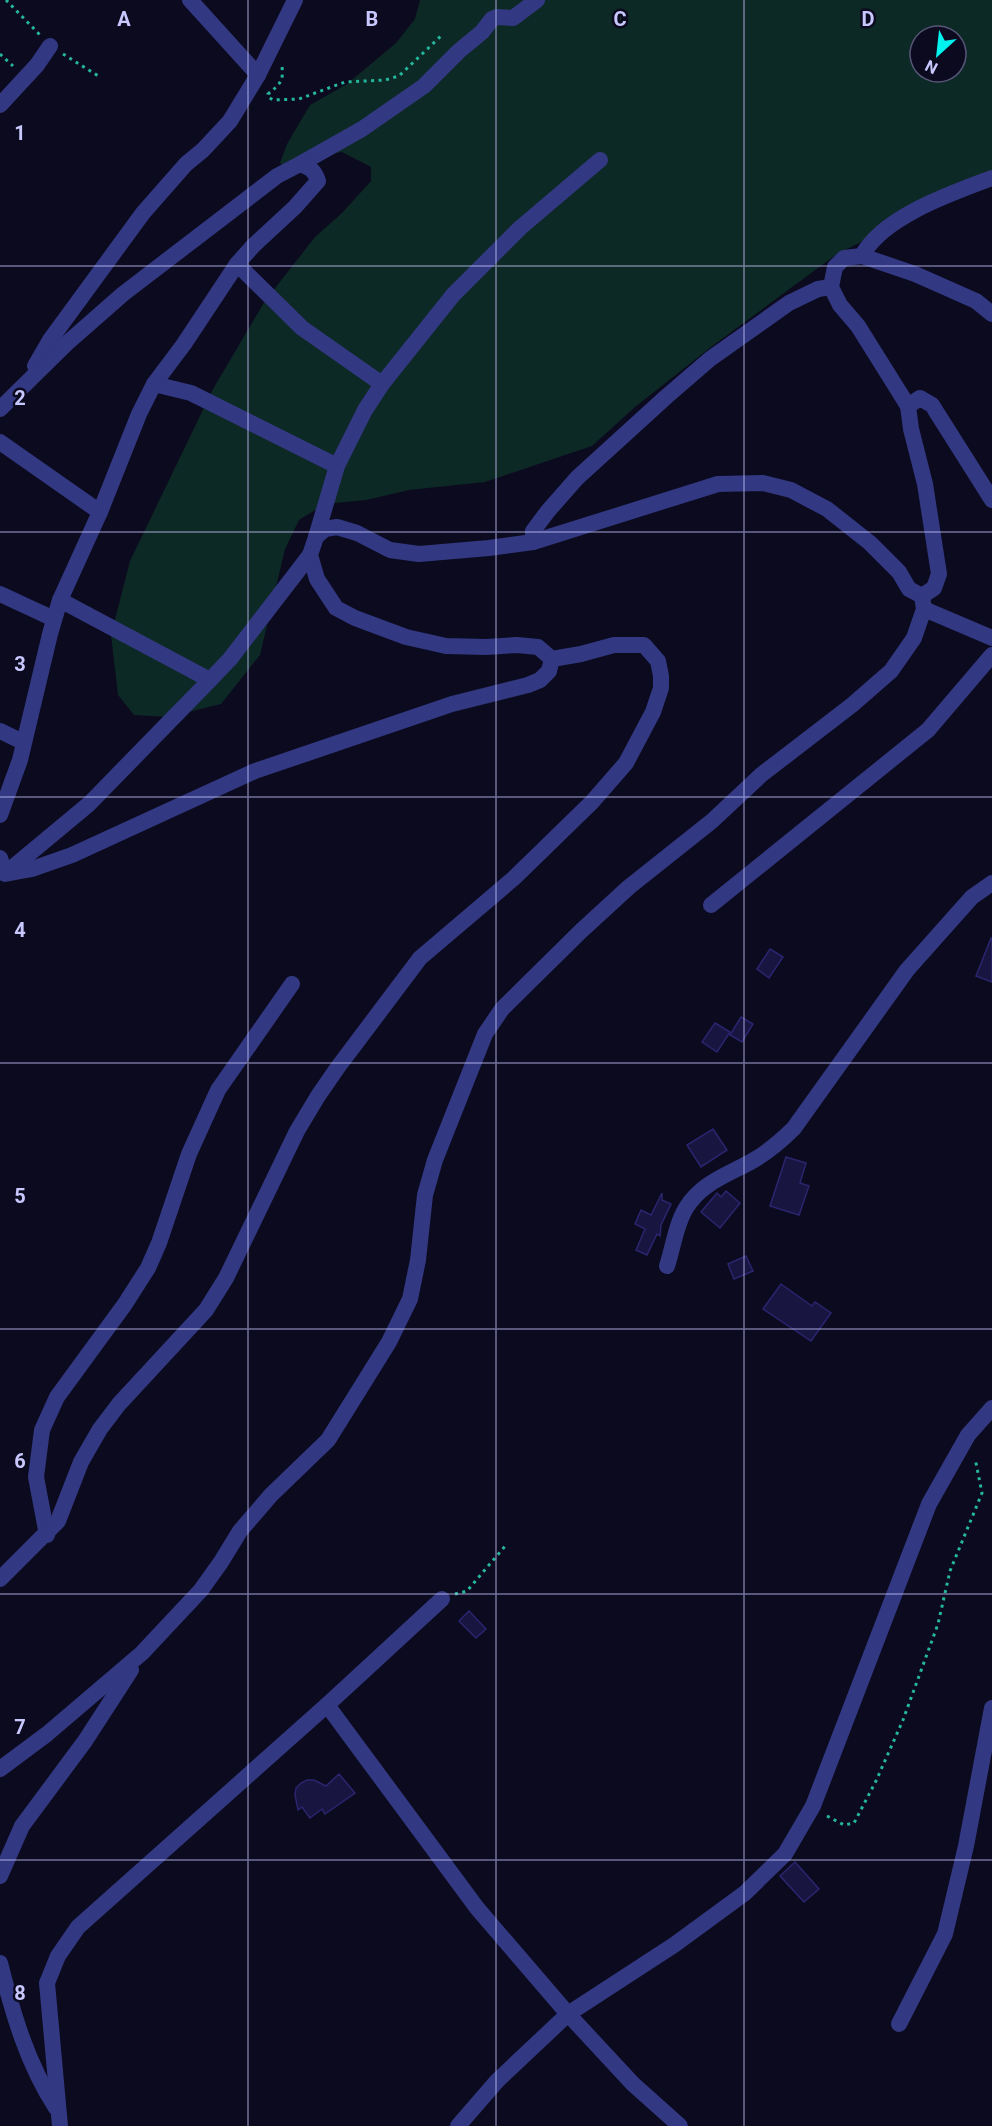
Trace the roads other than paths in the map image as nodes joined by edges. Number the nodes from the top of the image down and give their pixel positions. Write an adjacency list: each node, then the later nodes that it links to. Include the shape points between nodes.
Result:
1 (190, 0): 5 (street)
2 (294, 0): 5 (street)
3 (537, 0): 8 (street, via 513,18 492,19 424,86 362,129)
4 (50, 46): 6 (street)
5 (258, 75): 17 (street, via 231,121 143,213 50,340)
6 (0, 105)
7 (600, 160): 16 (street, via 520,228 453,295)
8 (300, 164): 11 (street, via 315,172 318,181); 17 (street, via 276,176 123,294)
9 (992, 178): 10 (street, via 912,211 870,243)
10 (862, 256): 12 (street, via 844,258 835,267); 13 (street)
11 (237, 264): 15 (street); 16 (street, via 302,328)
12 (831, 287): 18 (street); 25 (street, via 789,303 710,359 578,478 533,531)
13 (984, 298): 14 (street)
14 (992, 314)
15 (154, 384): 21 (street, via 191,393); 23 (street)
16 (382, 384): 21 (street)
17 (24, 386): 19 (street)
18 (909, 406): 22 (street, via 920,398 932,405); 29 (street, via 939,574)
19 (0, 409)
20 (0, 442): 23 (street)
21 (337, 466): 24 (street)
22 (992, 501)
23 (100, 512): 28 (street)
24 (316, 537): 25 (street, via 337,527 390,550 419,554); 26 (street)
25 (533, 542): 29 (street, via 718,484 763,483 791,490 827,509 870,543)
26 (310, 555): 33 (street, via 317,579 336,608 355,618 406,637 446,646 538,647); 34 (street)
27 (0, 594): 30 (street)
28 (60, 600): 30 (street); 34 (street)
29 (923, 602): 31 (street); 48 (street, via 914,638 891,671 629,887 502,1009 485,1034 435,1160 425,1195 410,1299 389,1342 328,1440 240,1531 201,1590)
30 (54, 619): 36 (street)
31 (992, 638)
32 (992, 655): 41 (street, via 928,730)
33 (552, 659): 39 (street, via 540,680 528,685 452,704 255,771 72,855); 45 (street, via 614,645 644,645 658,661 661,688 626,763 521,871 420,958 338,1067 297,1131 226,1278 206,1310 100,1430 81,1462 58,1521)
34 (210, 680): 39 (street, via 88,804)
35 (0, 731): 36 (street)
36 (23, 742): 37 (street)
37 (0, 815)
38 (0, 858): 39 (street)
39 (2, 877)
40 (992, 883): 43 (street, via 972,897 907,970 794,1128 780,1142 697,1193 685,1210)
41 (711, 905)
42 (292, 984): 45 (street, via 218,1090 189,1154 147,1268 57,1397 42,1430 36,1477)
43 (667, 1266)
44 (992, 1408): 54 (street, via 968,1435 929,1504 813,1806 785,1854 745,1893)
45 (46, 1535): 46 (street)
46 (0, 1580)
47 (442, 1599): 49 (street)
48 (142, 1653): 51 (street); 52 (street, via 85,1741 22,1826)
49 (327, 1705): 54 (street, via 477,1908); 56 (street, via 78,1927 58,1956 47,1983)
50 (992, 1708): 55 (street, via 945,1934)
51 (0, 1769)
52 (0, 1876)
53 (0, 1963): 56 (street, via 16,2024)
54 (568, 2014): 57 (street, via 497,2081); 58 (street, via 633,2084)
55 (899, 2024)
56 (59, 2118)
57 (458, 2126)
58 (680, 2126)

